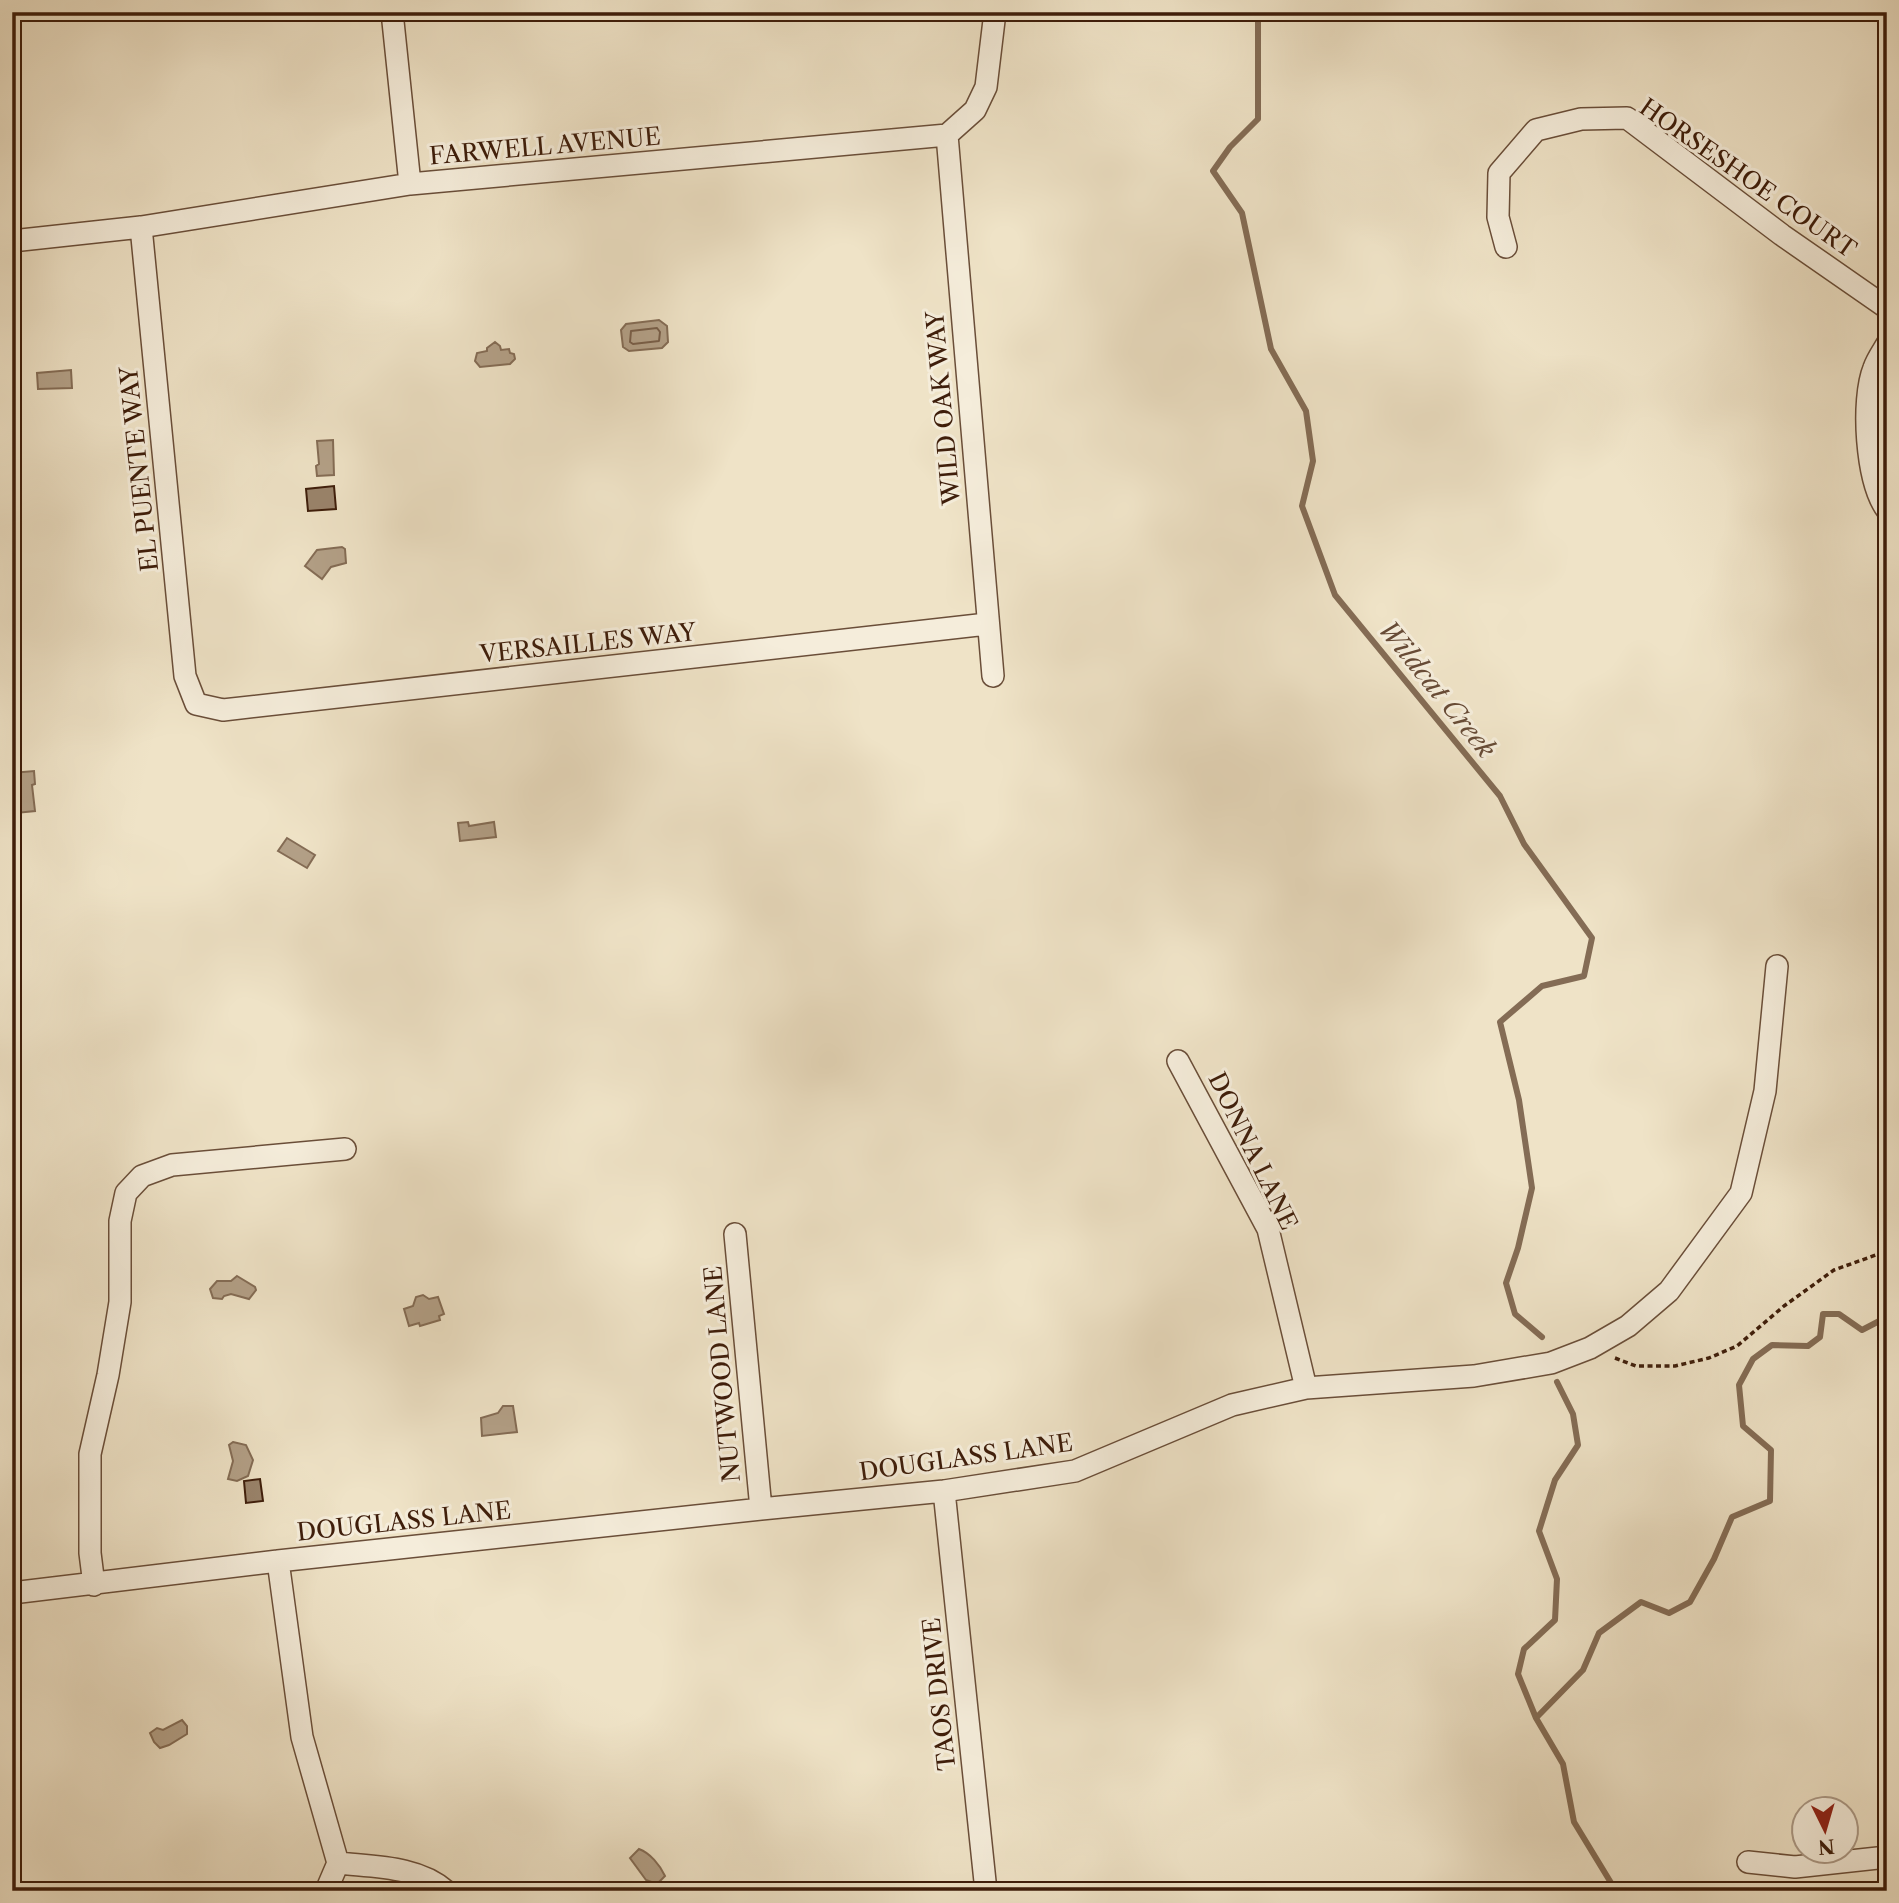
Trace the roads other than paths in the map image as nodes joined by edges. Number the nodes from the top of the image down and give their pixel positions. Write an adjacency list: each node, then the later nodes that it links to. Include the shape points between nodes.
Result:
1 (392, 12): 4 (street)
2 (995, 12): 3 (street, via 986,87 975,110)
3 (947, 135): 4 (street, FARWELL AVENUE); 11 (street, WILD OAK WAY)
4 (410, 184): 5 (street, FARWELL AVENUE)
5 (141, 227): 6 (street, FARWELL AVENUE); 13 (street, EL PUENTE WAY, via 185,676)
6 (12, 241)
7 (1506, 247): 8 (street, HORSESHOE COURT, via 1497,218 1499,173 1536,131 1581,120 1627,118)
8 (1887, 308)
9 (1887, 344): 10 (street, via 1873,369 1866,421 1871,472)
10 (1887, 510)
11 (987, 624): 12 (street, WILD OAK WAY); 13 (street, VERSAILLES WAY, via 223,710)
12 (993, 676)
13 (196, 704)
14 (1777, 966): 18 (street, DOUGLASS LANE, via 1765,1091 1741,1193 1669,1291 1628,1326 1551,1363 1474,1376)
15 (1178, 1061): 18 (street, DONNA LANE, via 1268,1230)
16 (345, 1149): 22 (street, via 172,1165 142,1176 126,1194 120,1221 120,1302 90,1454)
17 (735, 1234): 20 (street, NUTWOOD LANE)
18 (1306, 1388): 19 (street, DOUGLASS LANE, via 1233,1405 1075,1471)
19 (944, 1492): 20 (street, DOUGLASS LANE); 29 (street, TAOS DRIVE)
20 (761, 1509): 21 (street, DOUGLASS LANE)
21 (278, 1561): 22 (street, DOUGLASS LANE); 26 (street, via 302,1737)
22 (94, 1585): 23 (street, DOUGLASS LANE)
23 (12, 1593)
24 (1887, 1857): 25 (street, via 1795,1867)
25 (1748, 1862)
26 (338, 1863): 27 (street); 28 (street, via 405,1871)
27 (326, 1891)
28 (446, 1891)
29 (986, 1891)

